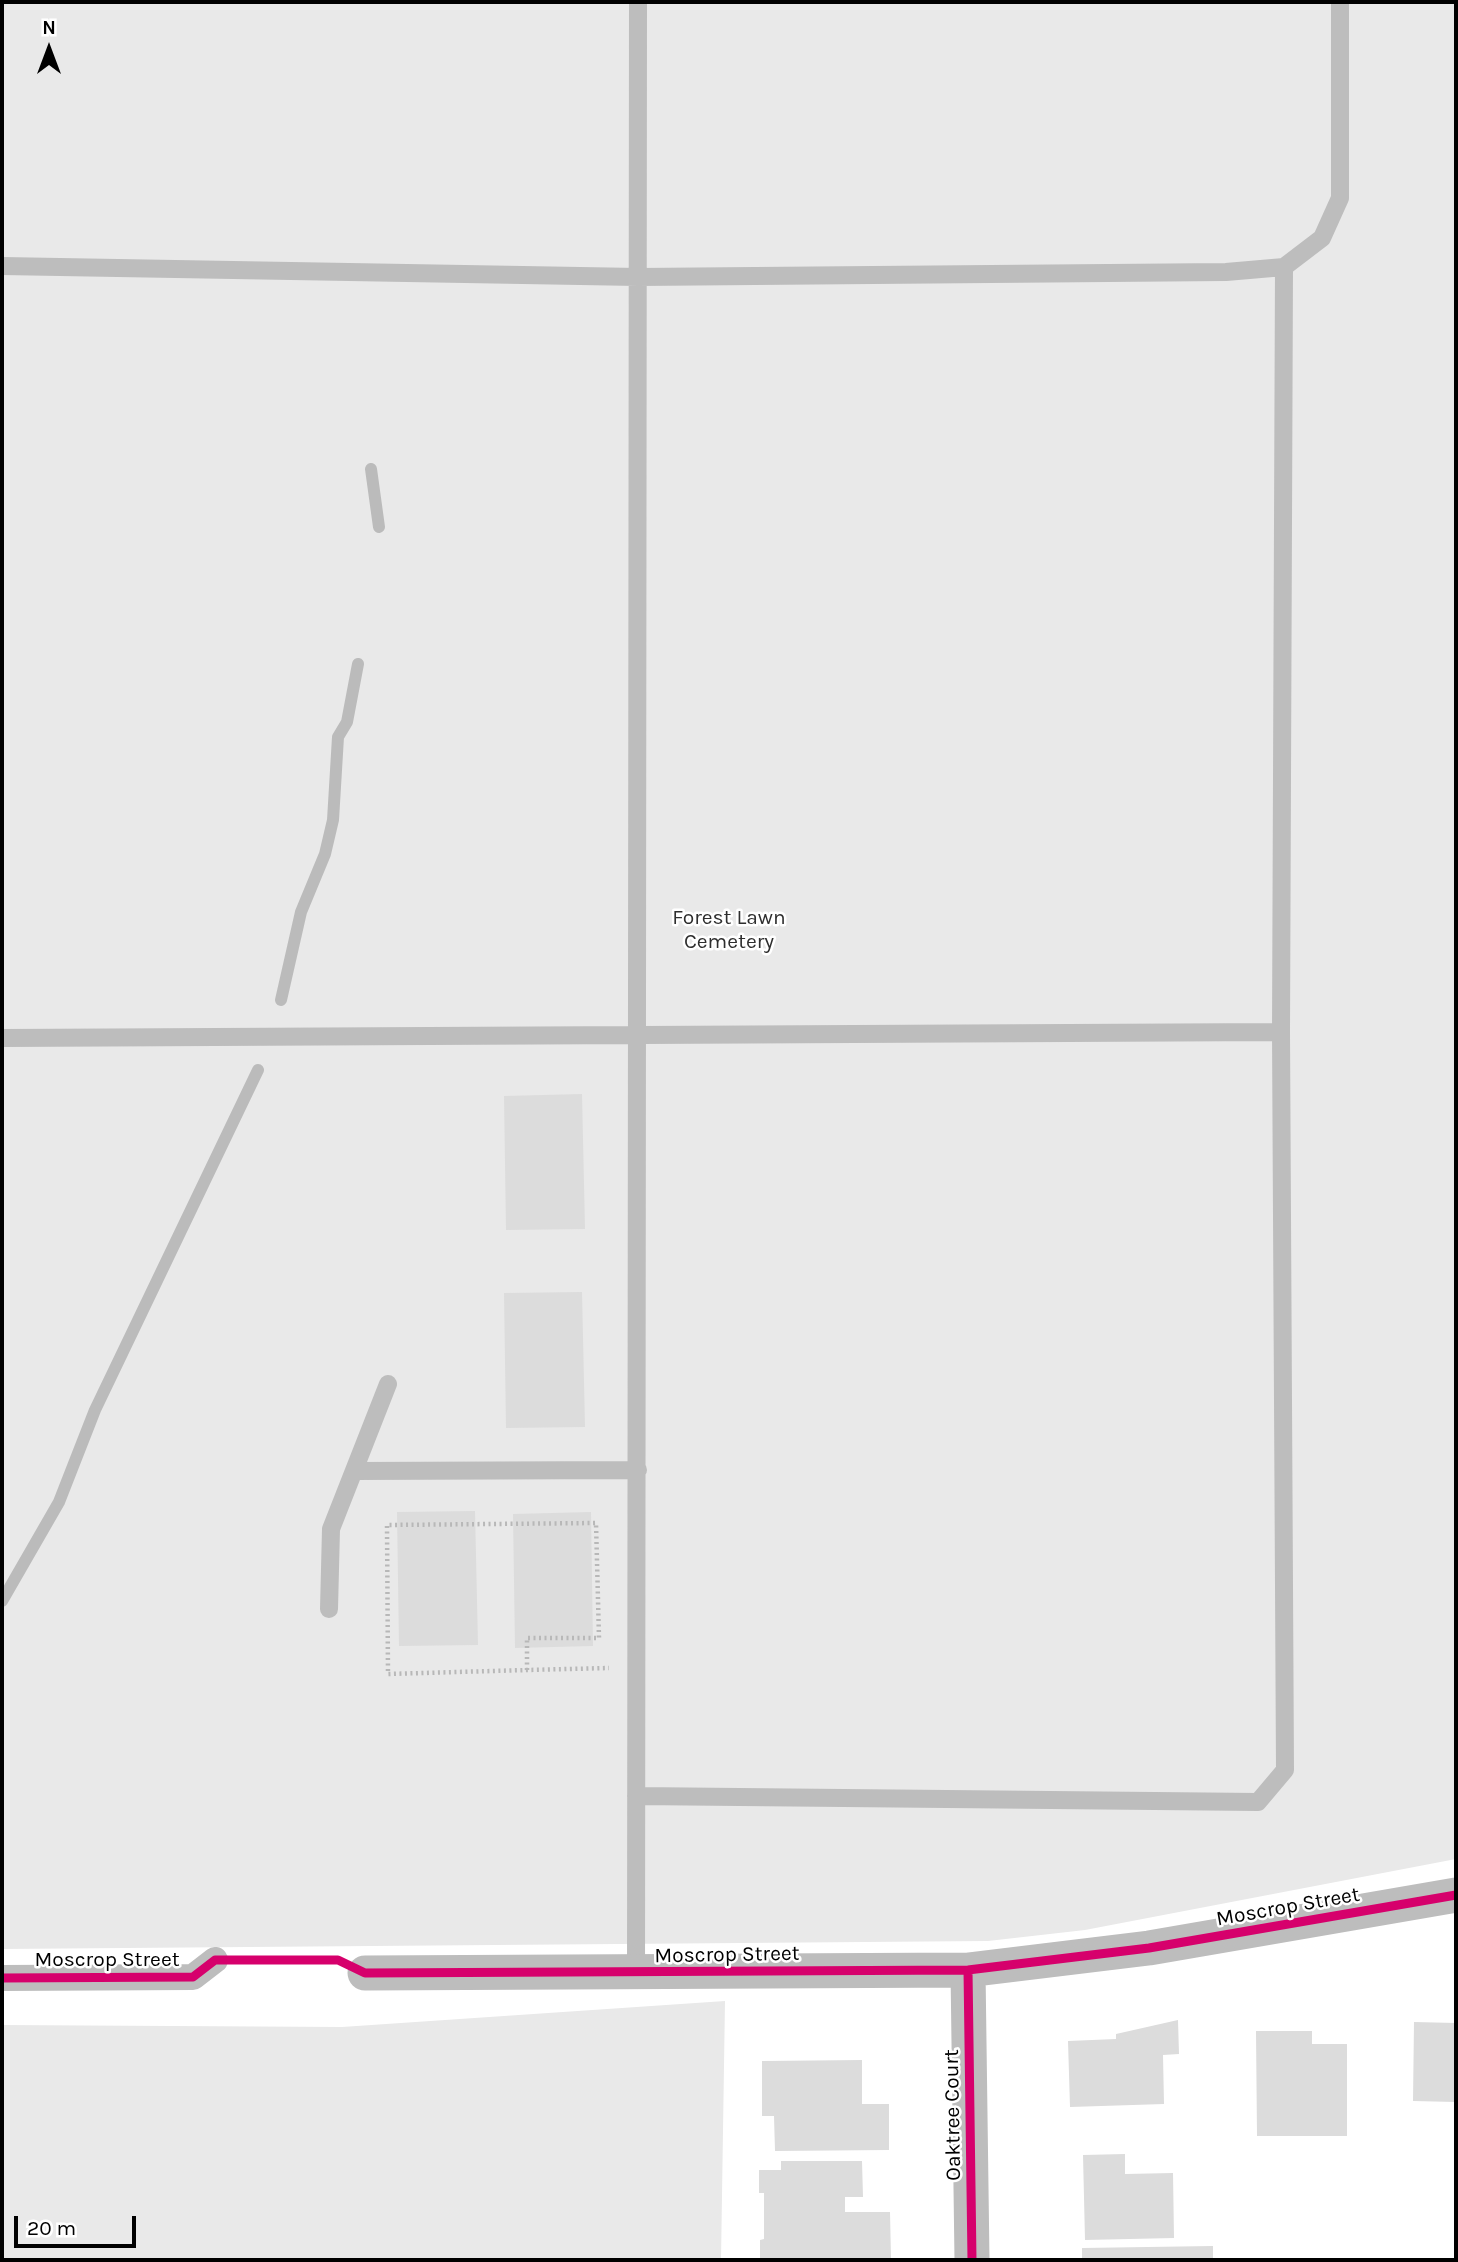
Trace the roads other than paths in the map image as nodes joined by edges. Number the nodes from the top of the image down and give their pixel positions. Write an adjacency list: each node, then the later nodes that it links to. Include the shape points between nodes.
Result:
1 (638, 2): 5 (lane)
2 (1340, 2): 4 (lane, via 1340,198 1322,238)
3 (2, 266): 5 (lane)
4 (1284, 267): 5 (lane, via 1226,272); 6 (lane)
5 (638, 277): 7 (lane)
6 (1282, 1032): 7 (lane); 13 (lane, via 1284,1770 1258,1802)
7 (638, 1036): 8 (lane); 10 (lane)
8 (2, 1038)
9 (388, 1384): 11 (lane)
10 (638, 1470): 11 (lane); 13 (lane)
11 (354, 1471): 12 (lane, via 331,1529)
12 (330, 1609)
13 (636, 1796): 18 (lane)
14 (1456, 1895): 16 (street, Moscrop Street, via 1149,1948)
15 (215, 1960): 19 (street, Moscrop Street, via 193,1978)
16 (968, 1970): 18 (street, Moscrop Street); 20 (street, Oaktree Court)
17 (365, 1973): 18 (street, Moscrop Street)
18 (636, 1974)
19 (2, 1979)
20 (972, 2260)

